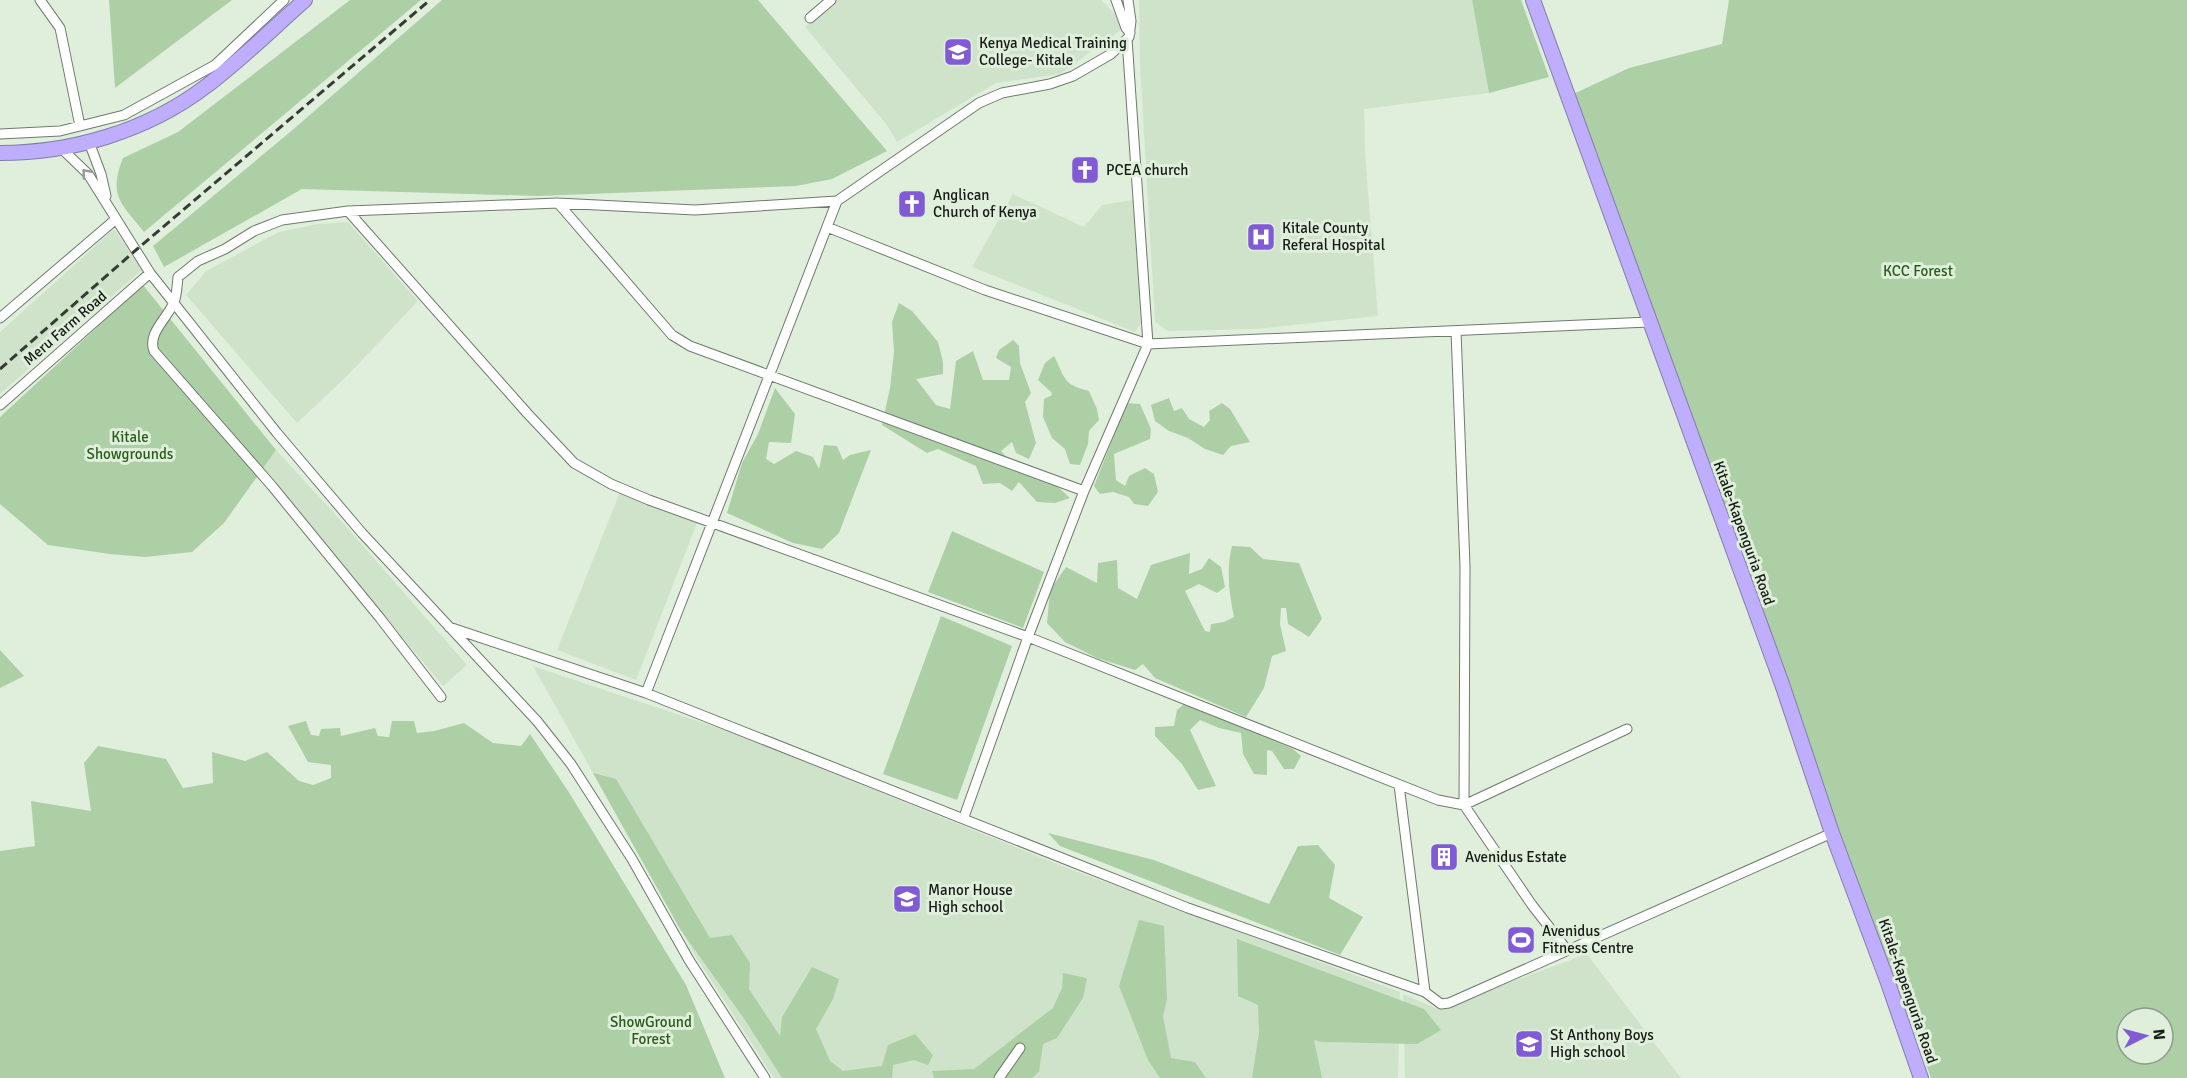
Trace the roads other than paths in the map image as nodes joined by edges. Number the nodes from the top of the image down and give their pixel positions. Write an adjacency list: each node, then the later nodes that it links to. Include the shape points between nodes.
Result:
1 (40, 0): 10 (street, via 60,28)
2 (284, 0): 10 (street, via 215,65 124,115)
3 (305, 0): 12 (highway, via 206,87 152,121)
4 (831, 0): 8 (street)
5 (1116, 0): 9 (street)
6 (1128, 0): 9 (street)
7 (1533, 0): 24 (highway, Kitale-Kapenguria Road)
8 (810, 18)
9 (1128, 36): 16 (street, via 1111,54 1073,76 1002,93 979,103); 26 (street)
10 (80, 126): 11 (street)
11 (0, 134)
12 (89, 142): 13 (highway); 15 (street)
13 (62, 149): 14 (highway); 15 (street, one-way to 13, via 88,174)
14 (0, 153)
15 (107, 201): 19 (street)
16 (837, 201): 17 (street, via 695,210); 20 (street)
17 (558, 203): 18 (street); 27 (street, via 672,335 710,355)
18 (348, 211): 22 (street, via 282,220 254,231 198,261 178,278); 30 (street, via 574,463 620,488)
19 (116, 219): 21 (street); 23 (street)
20 (826, 227): 26 (street, via 985,291); 27 (street)
21 (150, 273): 22 (street); 28 (street, Meru Farm Road)
22 (174, 303): 31 (street, via 277,433); 34 (street, via 153,338 154,351 272,486)
23 (0, 318)
24 (1649, 322): 25 (street); 39 (highway, Kitale-Kapenguria Road, via 1782,684)
25 (1456, 331): 26 (street); 37 (street, via 1465,566)
26 (1148, 344): 29 (street)
27 (771, 375): 29 (street); 30 (street)
28 (0, 405)
29 (1084, 491): 32 (street)
30 (713, 523): 32 (street); 33 (street)
31 (447, 626): 33 (street); 43 (street, via 537,721 571,764)
32 (1028, 637): 36 (street); 38 (street)
33 (646, 693): 38 (street)
34 (441, 697)
35 (1627, 729): 37 (street)
36 (1399, 784): 37 (street, via 1438,800); 41 (street)
37 (1464, 805): 40 (street)
38 (964, 817): 41 (street, via 1188,908)
39 (1832, 833): 40 (street); 45 (highway, Kitale-Kapenguria Road)
40 (1567, 950): 41 (street, via 1449,1003 1441,1004)
41 (1425, 992)
42 (1020, 1048): 44 (street)
43 (765, 1078)
44 (999, 1078)
45 (1921, 1078)

